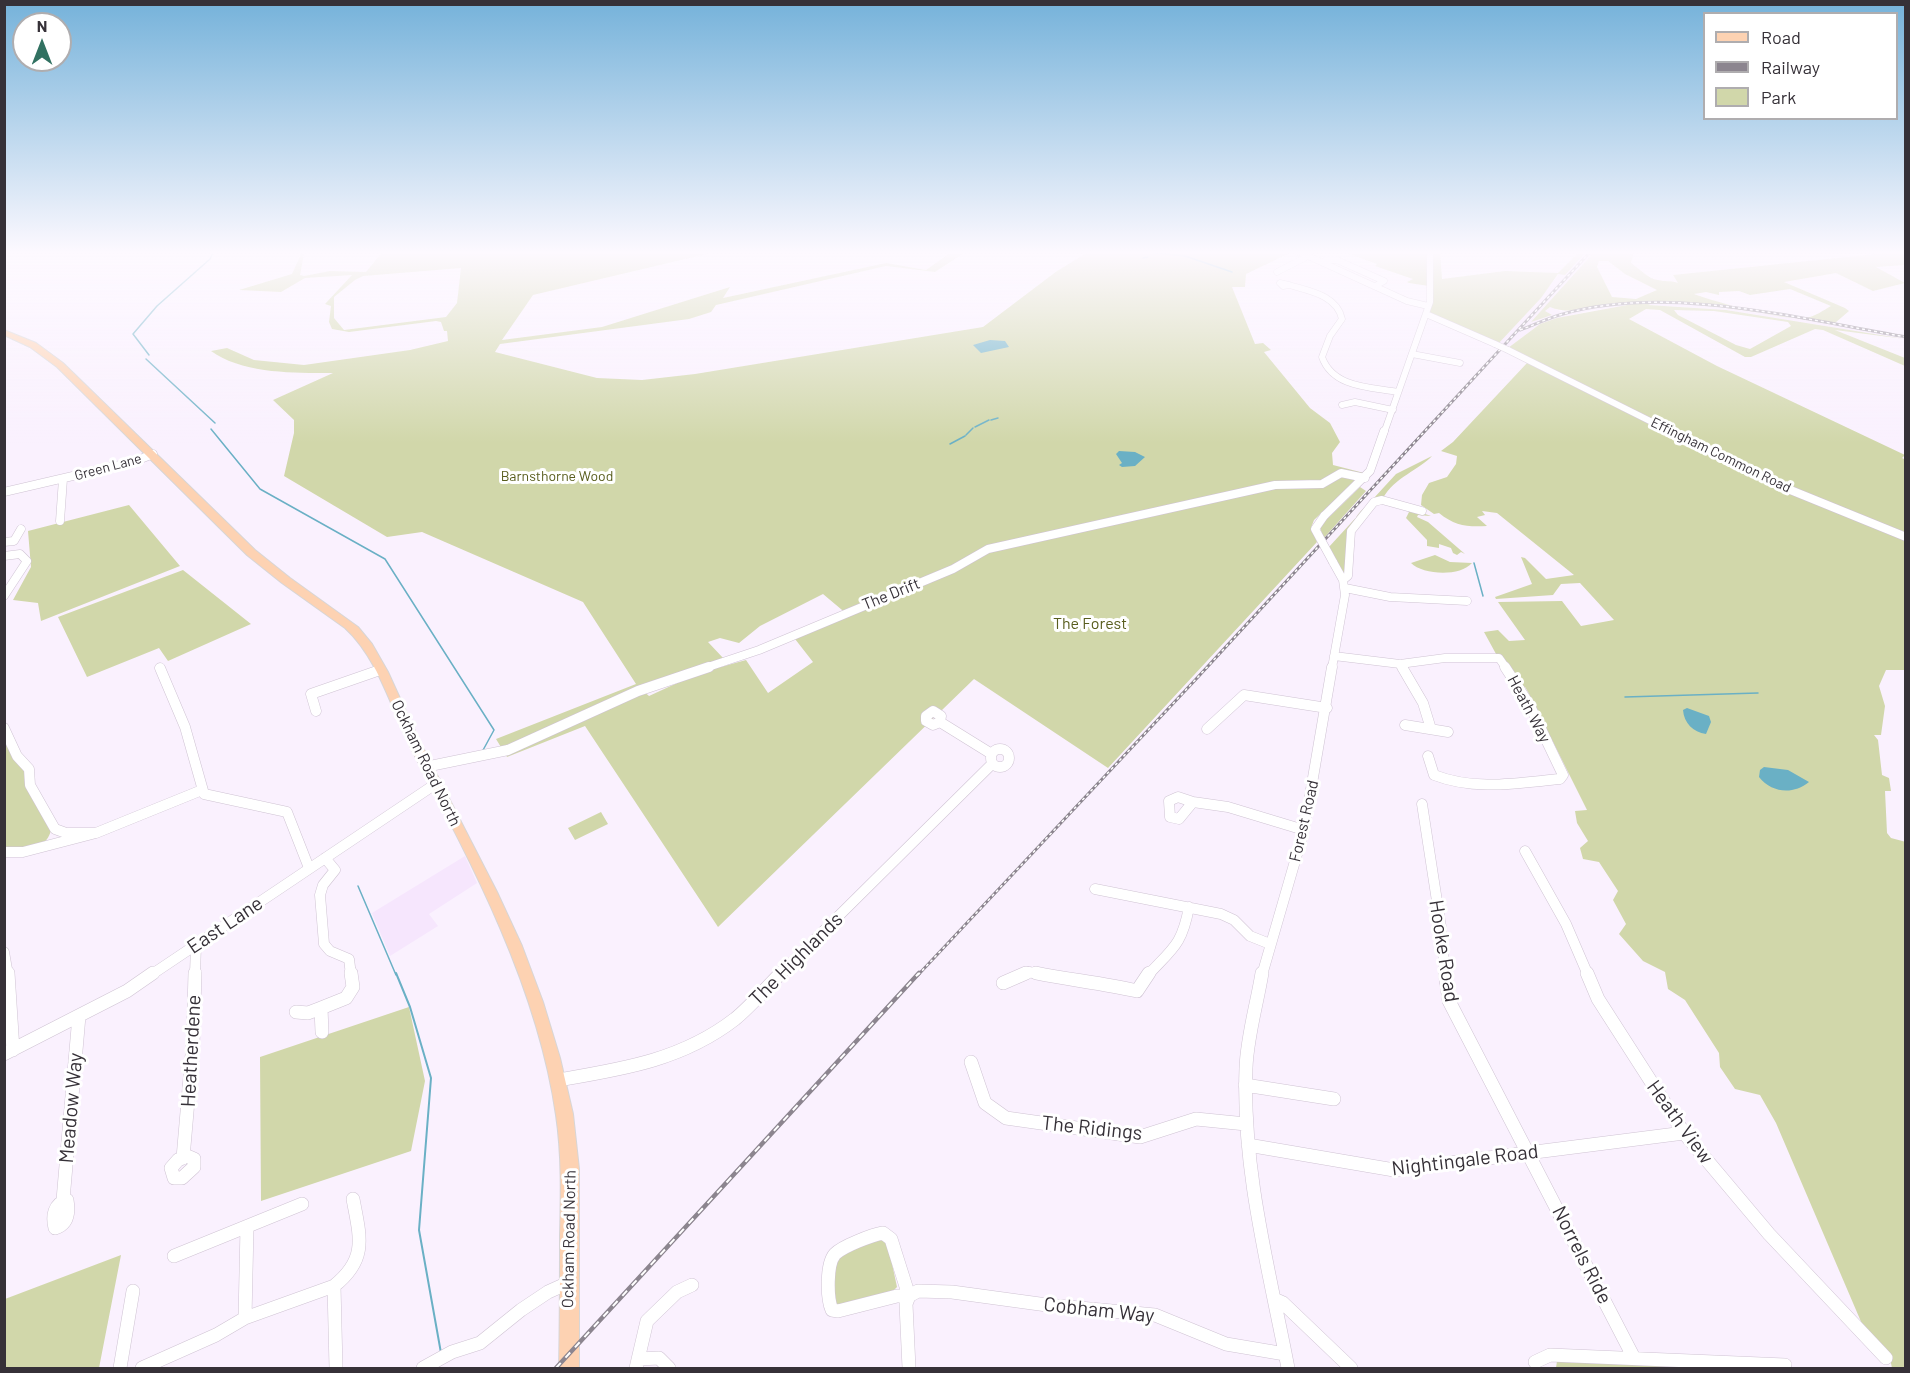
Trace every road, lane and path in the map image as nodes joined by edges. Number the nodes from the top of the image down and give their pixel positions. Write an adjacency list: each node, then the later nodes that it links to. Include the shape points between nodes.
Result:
1 (1342, 315): 6 (street, via 1322,357 1331,374 1349,382)
2 (1425, 316): 4 (street); 16 (street, Effingham Common Road, bridge, via 1508,350 1784,486)
3 (4, 332): 9 (main road, Ockham Road North, via 35,346)
4 (1412, 354): 5 (street); 6 (street)
5 (1460, 363)
6 (1398, 392): 8 (street)
7 (1342, 405): 8 (street, via 1355,402)
8 (1393, 410): 10 (street)
9 (153, 454): 11 (street, Green Lane); 25 (main road, Ockham Road North, via 243,546 358,633)
10 (1365, 478): 19 (street, bridge, via 1315,529); 35 (street, The Drift, via 1341,473 1319,484 1275,485 988,549 953,568 759,651 638,691 508,750)
11 (63, 479): 12 (street, Green Lane); 14 (street, Green Lane)
12 (4, 492)
13 (1422, 511): 19 (street, Forest Road, via 1382,500 1374,502 1351,531)
14 (60, 521)
15 (21, 529): 17 (street, via 14,540)
16 (1905, 537)
17 (4, 542)
18 (4, 556): 20 (street, via 20,554 27,561)
19 (1344, 584): 21 (street, via 1390,597); 22 (street, Forest Road)
20 (4, 597)
21 (1467, 601)
22 (1334, 656): 23 (street, Heath Way); 26 (street, Forest Road)
23 (1400, 664): 32 (street, via 1421,698); 34 (street, Heath Way, via 1469,657 1501,659 1529,704 1563,775 1560,779 1465,784 1434,775)
24 (160, 668): 37 (street, via 187,733)
25 (380, 670): 27 (street, via 311,694); 35 (main road, Ockham Road North, via 413,740)
26 (1327, 708): 31 (street, via 1244,695); 41 (street, Forest Road)
27 (316, 711)
28 (940, 722): 61 (street, The Highlands, via 991,759 737,1017 711,1038 667,1060)
29 (1405, 725): 32 (street)
30 (4, 728): 40 (street, via 17,756 29,769 30,785)
31 (1208, 729)
32 (1431, 729): 33 (street)
33 (1448, 732)
34 (1428, 756)
35 (430, 766): 36 (main road, Ockham Road North)
36 (437, 783): 46 (street, East Lane); 61 (main road, Ockham Road North, via 529,983)
37 (202, 790): 42 (street); 47 (street, via 210,796 287,812)
38 (1193, 802): 41 (street, via 1227,807)
39 (1422, 804): 67 (street, Hooke Road, via 1423,835 1449,1000)
40 (55, 829): 42 (street, via 66,834); 43 (street, via 55,839)
41 (1304, 830): 51 (street, Forest Road)
42 (96, 833): 43 (street)
43 (42, 847): 45 (street)
44 (1526, 851): 65 (street, Heath View, via 1566,924 1598,999)
45 (4, 852)
46 (325, 858): 47 (street, East Lane); 54 (street, via 335,870 320,895 324,944 349,959 353,987 346,998)
47 (309, 868): 50 (street, East Lane)
48 (1095, 889): 49 (street)
49 (1189, 907): 51 (street, via 1227,916 1251,936); 53 (street, via 1179,942 1149,971 1137,991 1029,972)
50 (196, 944): 56 (street, East Lane, via 127,991); 68 (street, Heatherdene)
51 (1270, 944): 62 (street, Forest Road, via 1257,994)
52 (4, 952): 57 (street, via 8,958)
53 (1003, 983)
54 (321, 1008): 55 (street); 58 (street)
55 (296, 1012)
56 (79, 1016): 59 (street, East Lane); 70 (street, Meadow Way)
57 (8, 1020): 59 (street)
58 (322, 1032)
59 (9, 1052)
60 (971, 1062): 64 (street, The Ridings, via 984,1103 1006,1118 1140,1137 1196,1119)
61 (558, 1080): 74 (main road, Ockham Road North, via 569,1138)
62 (1245, 1085): 63 (street); 64 (street, Forest Road)
63 (1334, 1099)
64 (1246, 1124): 66 (street, Forest Road)
65 (1684, 1133): 67 (street, Nightingale Road); 82 (street, Heath View, via 1769,1234)
66 (1248, 1145): 67 (street, Nightingale Road, via 1386,1170); 79 (street, Forest Road)
67 (1527, 1153): 81 (street, Norrels Ride)
68 (183, 1158)
69 (353, 1199): 76 (street, via 362,1245 356,1264)
70 (63, 1200)
71 (302, 1204): 72 (street)
72 (247, 1227): 73 (street); 80 (street)
73 (174, 1256)
74 (568, 1283): 86 (street, via 521,1310 480,1343); 91 (main road, Ockham Road North)
75 (692, 1285): 85 (street, via 677,1292 647,1322)
76 (334, 1286): 80 (street); 90 (street)
77 (133, 1291): 88 (street)
78 (909, 1296): 78 (street, Cobham Way, via 891,1239 883,1233 872,1234 843,1249 831,1262 826,1299 832,1310); 83 (street, Cobham Way, via 923,1290 952,1292 1155,1315 1226,1344); 93 (street, Cobham Way)
79 (1274, 1299): 83 (street, Forest Road); 94 (street, via 1283,1303)
80 (245, 1318): 89 (street)
81 (1634, 1358): 84 (street, via 1550,1355); 87 (street)
82 (1886, 1358)
83 (1286, 1361)
84 (1535, 1362)
85 (638, 1364): 92 (street, via 659,1358)
86 (429, 1365)
87 (1785, 1365)
88 (120, 1368)
89 (142, 1368)
90 (336, 1368)
91 (569, 1368)
92 (669, 1368)
93 (909, 1368)
94 (1351, 1368)

